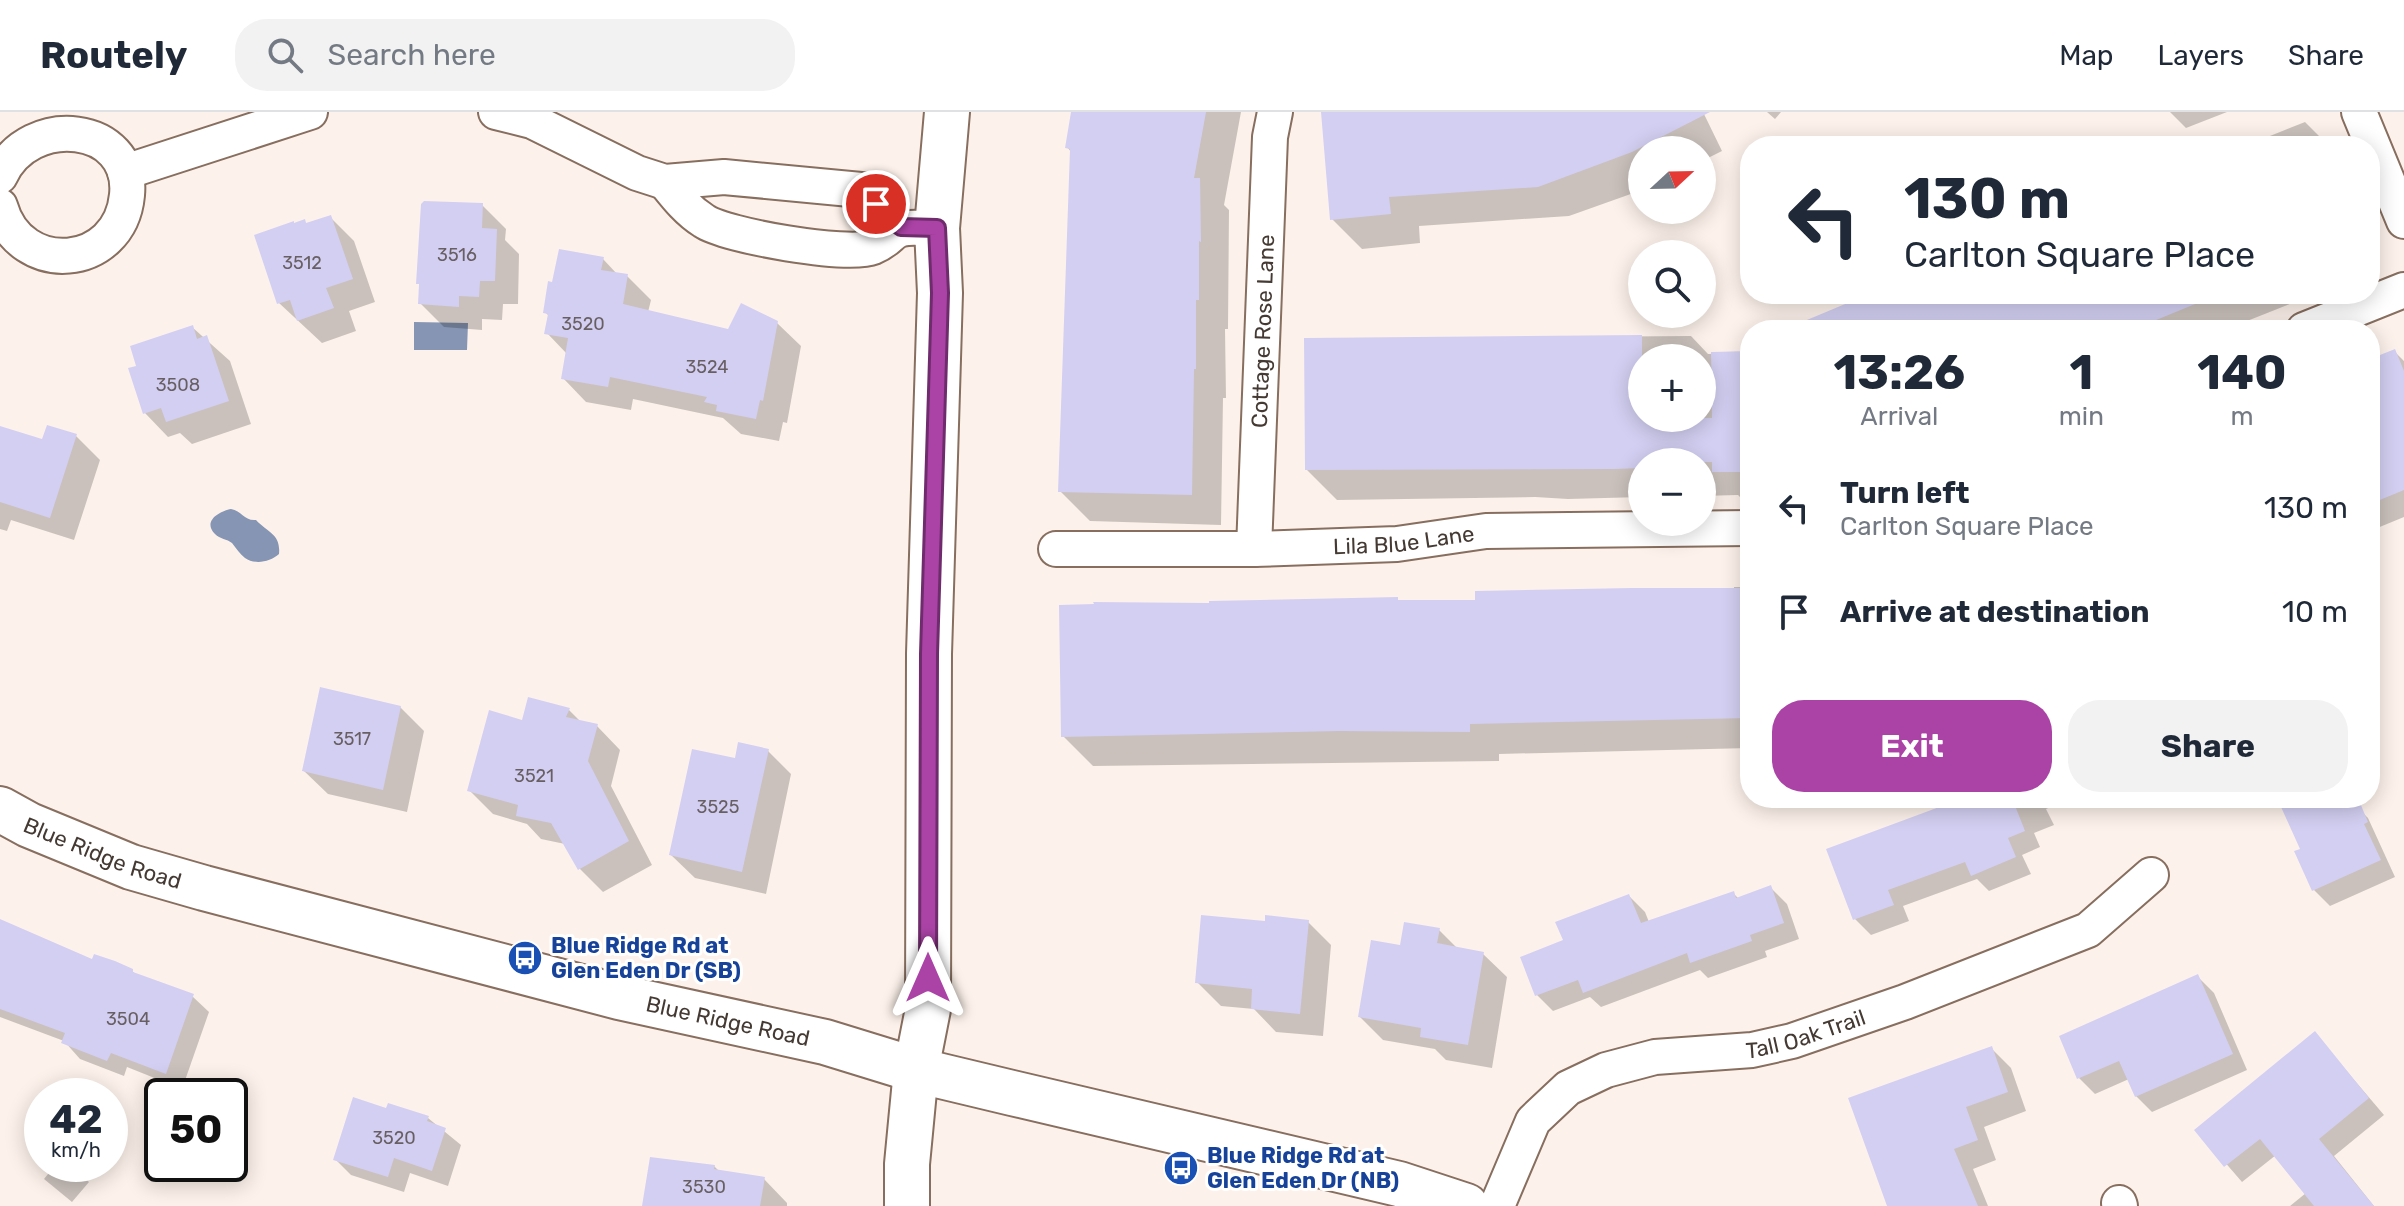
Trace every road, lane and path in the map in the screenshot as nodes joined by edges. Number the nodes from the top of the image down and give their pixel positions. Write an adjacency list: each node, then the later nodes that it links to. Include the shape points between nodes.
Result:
1 (310, 112): 9 (street)
2 (496, 112): 6 (street)
3 (947, 112): 14 (main road)
4 (1275, 112): 21 (street, Cottage Rose Lane)
5 (2359, 112): 7 (street)
6 (533, 117): 11 (street, via 637,173)
7 (2369, 136)
8 (2380, 163): 13 (street)
9 (125, 172): 10 (street, via 100,138 59,127 20,142); 12 (street, via 128,193 113,234 76,256 34,250 16,238)
10 (0, 176)
11 (665, 182): 14 (street, via 724,177 861,190); 14 (street, via 706,223 763,238 834,250 872,247)
12 (0, 206)
13 (2404, 221)
14 (919, 228): 24 (main road, via 940,293 929,654 928,1009)
15 (2404, 290): 16 (street)
16 (2380, 300)
17 (2369, 304): 18 (street)
18 (2329, 320)
19 (1740, 528): 21 (street, Lila Blue Lane, via 1486,531 1397,544)
20 (1056, 549): 21 (street, Lila Blue Lane)
21 (1254, 549)
22 (0, 809): 24 (main road, Blue Ridge Road, via 131,867 204,888 619,997 825,1042)
23 (2151, 875): 27 (street, Tall Oak Trail, via 2088,930 1905,1002 1792,1041 1752,1050 1655,1057 1606,1070 1568,1088 1533,1121)
24 (916, 1070): 25 (main road); 26 (main road, Blue Ridge Road, via 1399,1184)
25 (907, 1206)
26 (1466, 1206)
27 (1497, 1206)

